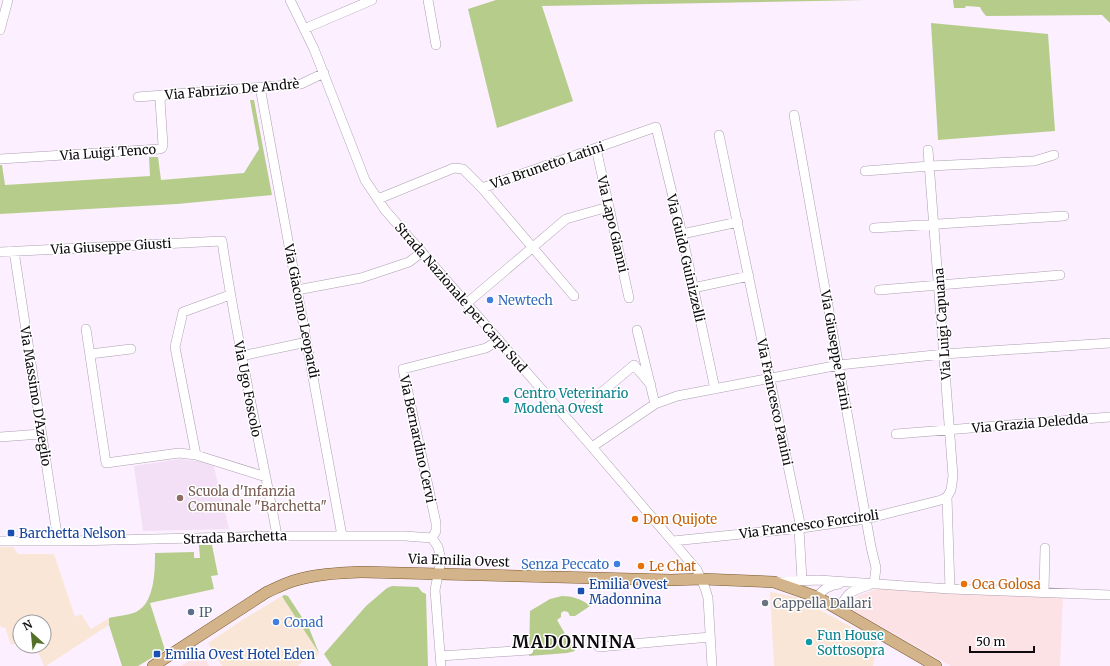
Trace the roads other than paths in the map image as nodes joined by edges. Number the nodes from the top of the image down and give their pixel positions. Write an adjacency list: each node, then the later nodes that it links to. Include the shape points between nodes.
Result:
1 (290, 0): 5 (street, Strada Nazionale per Carpi Sud)
2 (372, 0): 5 (street)
3 (428, 0): 7 (street)
4 (5, 4): 6 (street)
5 (304, 29): 8 (street, Strada Nazionale per Carpi Sud)
6 (0, 30)
7 (436, 45)
8 (324, 73): 9 (street, Via Fabrizio De Andrè, via 301,84); 22 (street, Strada Nazionale per Carpi Sud, via 365,180)
9 (260, 87): 10 (street, Via Fabrizio De Andrè); 38 (street, Via Giacomo Leopardi)
10 (164, 95): 11 (street, Via Fabrizio De Andrè); 18 (street, Via Luigi Tenco, via 160,100 163,145 160,149)
11 (138, 97)
12 (794, 115): 53 (street, Via Giuseppe Parini)
13 (656, 127): 15 (street, Via Brunetto Latini); 28 (street, Via Guido Guinizzelli)
14 (719, 135): 25 (street, Via Francesco Panini)
15 (596, 148): 21 (street, Via Brunetto Latini); 23 (street, Via Lapo Gianni)
16 (928, 150): 19 (street, Via Luigi Capuana)
17 (1054, 155): 19 (street, via 1034,161)
18 (0, 159)
19 (930, 166): 20 (street); 26 (street, Via Luigi Capuana)
20 (866, 171)
21 (482, 188): 22 (street, Via Brunetto Latini, via 463,169 454,168); 30 (street)
22 (378, 199): 33 (street, Strada Nazionale per Carpi Sud)
23 (608, 207): 30 (street, via 566,219); 42 (street, Via Lapo Gianni)
24 (1064, 216): 26 (street)
25 (738, 222): 28 (street); 34 (street, Via Francesco Panini)
26 (934, 224): 27 (street); 36 (street, Via Luigi Capuana)
27 (874, 228)
28 (682, 234): 37 (street, Via Guido Guinizzelli)
29 (222, 241): 31 (street, Via Giuseppe Giusti); 40 (street, Via Ugo Foscolo)
30 (532, 248): 41 (street); 43 (street)
31 (14, 251): 32 (street, Via Giuseppe Giusti); 61 (street, Via Massimo D'Azeglio)
32 (0, 252)
33 (422, 252): 38 (street, via 409,262 361,278); 43 (street, Strada Nazionale per Carpi Sud)
34 (749, 276): 37 (street); 54 (street, Via Francesco Panini)
35 (1060, 276): 36 (street)
36 (939, 285): 39 (street); 51 (street, Via Luigi Capuana)
37 (693, 288): 56 (street, Via Guido Guinizzelli)
38 (298, 290): 47 (street, Via Giacomo Leopardi)
39 (879, 290)
40 (230, 295): 52 (street, Via Ugo Foscolo); 65 (street, via 183,312 175,346)
41 (574, 296)
42 (629, 298)
43 (467, 303): 46 (street, Strada Nazionale per Carpi Sud)
44 (86, 329): 50 (street)
45 (637, 330): 55 (street)
46 (499, 340): 64 (street, Strada Nazionale per Carpi Sud); 72 (street, Via Bernardino Cervi, via 486,348 403,369 436,523 436,531)
47 (307, 342): 52 (street); 71 (street, Via Giacomo Leopardi)
48 (1110, 343): 51 (street)
49 (131, 349): 50 (street)
50 (90, 354): 65 (street, via 106,463 179,453)
51 (944, 354): 53 (street); 60 (street, Via Luigi Capuana)
52 (241, 356): 66 (street, Via Ugo Foscolo)
53 (838, 364): 54 (street); 68 (street, Via Giuseppe Parini)
54 (771, 378): 56 (street); 69 (street, Via Francesco Panini)
55 (651, 385): 57 (street, via 634,365); 58 (street)
56 (715, 389): 58 (street, via 677,396)
57 (589, 403)
58 (655, 404): 64 (street)
59 (1110, 416): 60 (street, Via Grazia Deledda)
60 (950, 430): 62 (street, Via Grazia Deledda); 67 (street, Via Luigi Capuana, via 953,476)
61 (41, 434): 63 (street); 74 (street, Via Massimo D'Azeglio)
62 (896, 434)
63 (0, 437)
64 (592, 447): 75 (street, Strada Nazionale per Carpi Sud)
65 (196, 455): 66 (street)
66 (266, 477): 70 (street, Via Ugo Foscolo)
67 (947, 497): 68 (street, Via Francesco Forciroli); 82 (street)
68 (866, 519): 69 (street, Via Francesco Forciroli); 81 (street, Via Giuseppe Parini, via 876,568)
69 (800, 528): 75 (street, Via Francesco Forciroli); 79 (street, Via Francesco Panini)
70 (276, 536): 71 (street, Strada Barchetta); 74 (street, Strada Barchetta)
71 (342, 536): 72 (street, Strada Barchetta)
72 (432, 538): 77 (street, via 438,547 441,560)
73 (0, 541): 74 (street, Strada Barchetta)
74 (58, 541)
75 (673, 541): 78 (street, Strada Nazionale per Carpi Sud)
76 (1045, 548): 83 (street)
77 (438, 574): 78 (main road, Via Emilia Ovest); 90 (street, via 435,590); 91 (main road, Via Emilia Ovest, via 362,572 316,575 292,581 267,592)
78 (702, 579): 80 (main road, Via Emilia Ovest); 87 (street, Strada Nazionale per Carpi Sud, via 708,598)
79 (802, 580): 80 (street); 81 (street)
80 (774, 582): 85 (main road, Via Emilia Ovest)
81 (874, 584): 82 (street); 85 (street, via 833,585 824,589); 86 (street, via 851,591)
82 (950, 589): 83 (street)
83 (1044, 592): 84 (street)
84 (1110, 595)
85 (817, 597): 86 (main road, Via Emilia Ovest)
86 (839, 610): 94 (main road, Via Emilia Ovest)
87 (710, 637): 88 (street); 93 (street, Strada Nazionale per Carpi Sud)
88 (599, 647)
89 (529, 650): 90 (street)
90 (440, 656): 92 (street)
91 (153, 666)
92 (441, 666)
93 (712, 666)
94 (936, 666)

